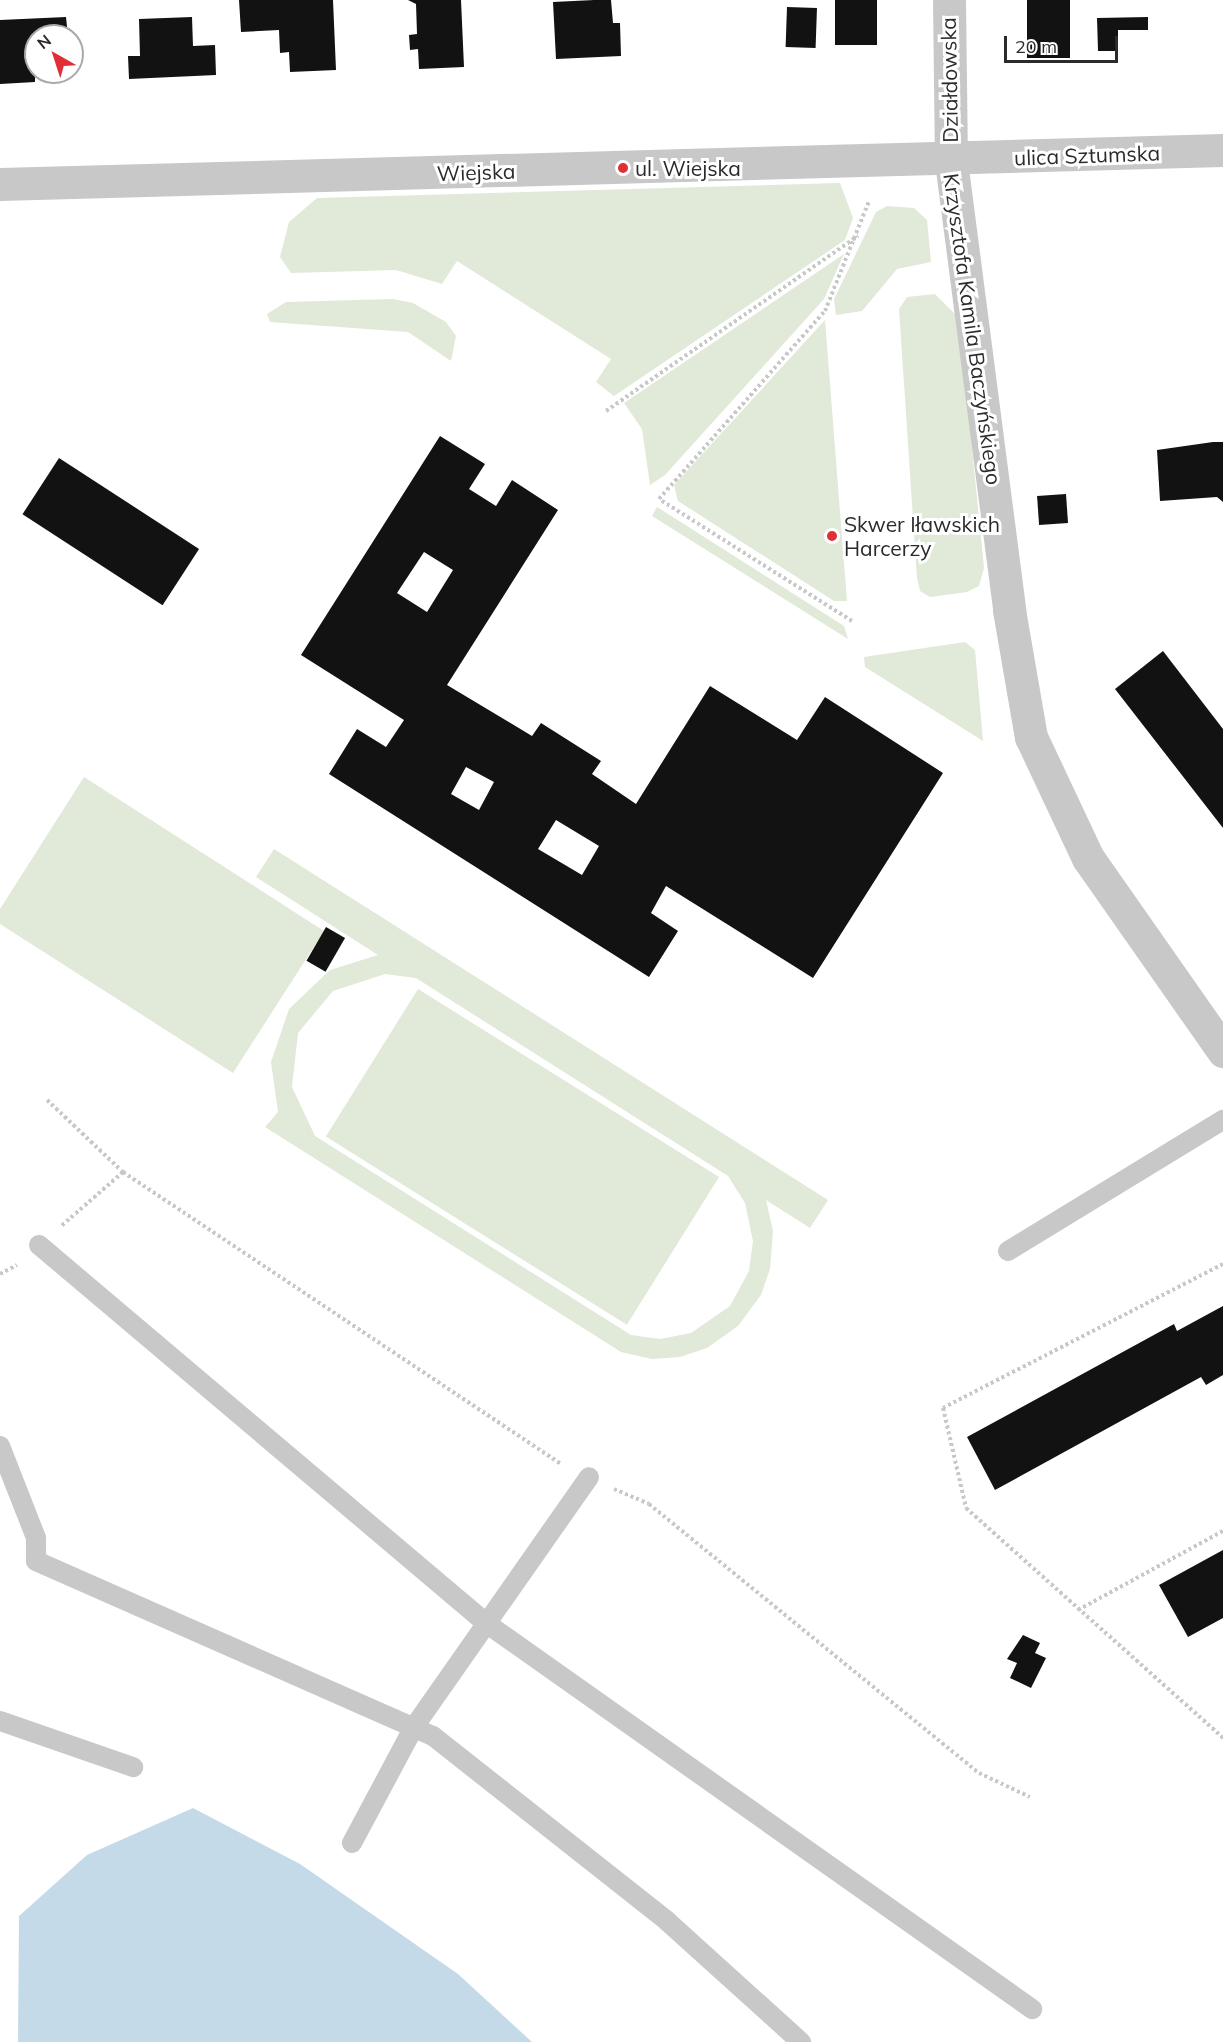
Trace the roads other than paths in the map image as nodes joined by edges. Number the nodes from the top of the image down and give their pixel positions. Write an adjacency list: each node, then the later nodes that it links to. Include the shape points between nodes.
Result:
1 (949, 0): 3 (street, Działdowska)
2 (1223, 150): 3 (street, ulica Sztumska)
3 (951, 161): 4 (street, Wiejska); 5 (street, Krzysztofa Kamila Baczyńskiego, via 965,236 1009,610 1031,737 1088,858)
4 (0, 184)
5 (1223, 1051)
6 (1223, 1120): 8 (lane)
7 (39, 1245): 11 (lane)
8 (1008, 1251)
9 (0, 1446): 13 (lane, via 36,1538 36,1561)
10 (588, 1477): 11 (lane)
11 (486, 1623): 13 (lane); 16 (lane)
12 (0, 1721): 14 (lane)
13 (414, 1727): 15 (lane); 17 (lane, via 433,1736 667,1921)
14 (133, 1767)
15 (352, 1843)
16 (1032, 2009)
17 (801, 2042)

